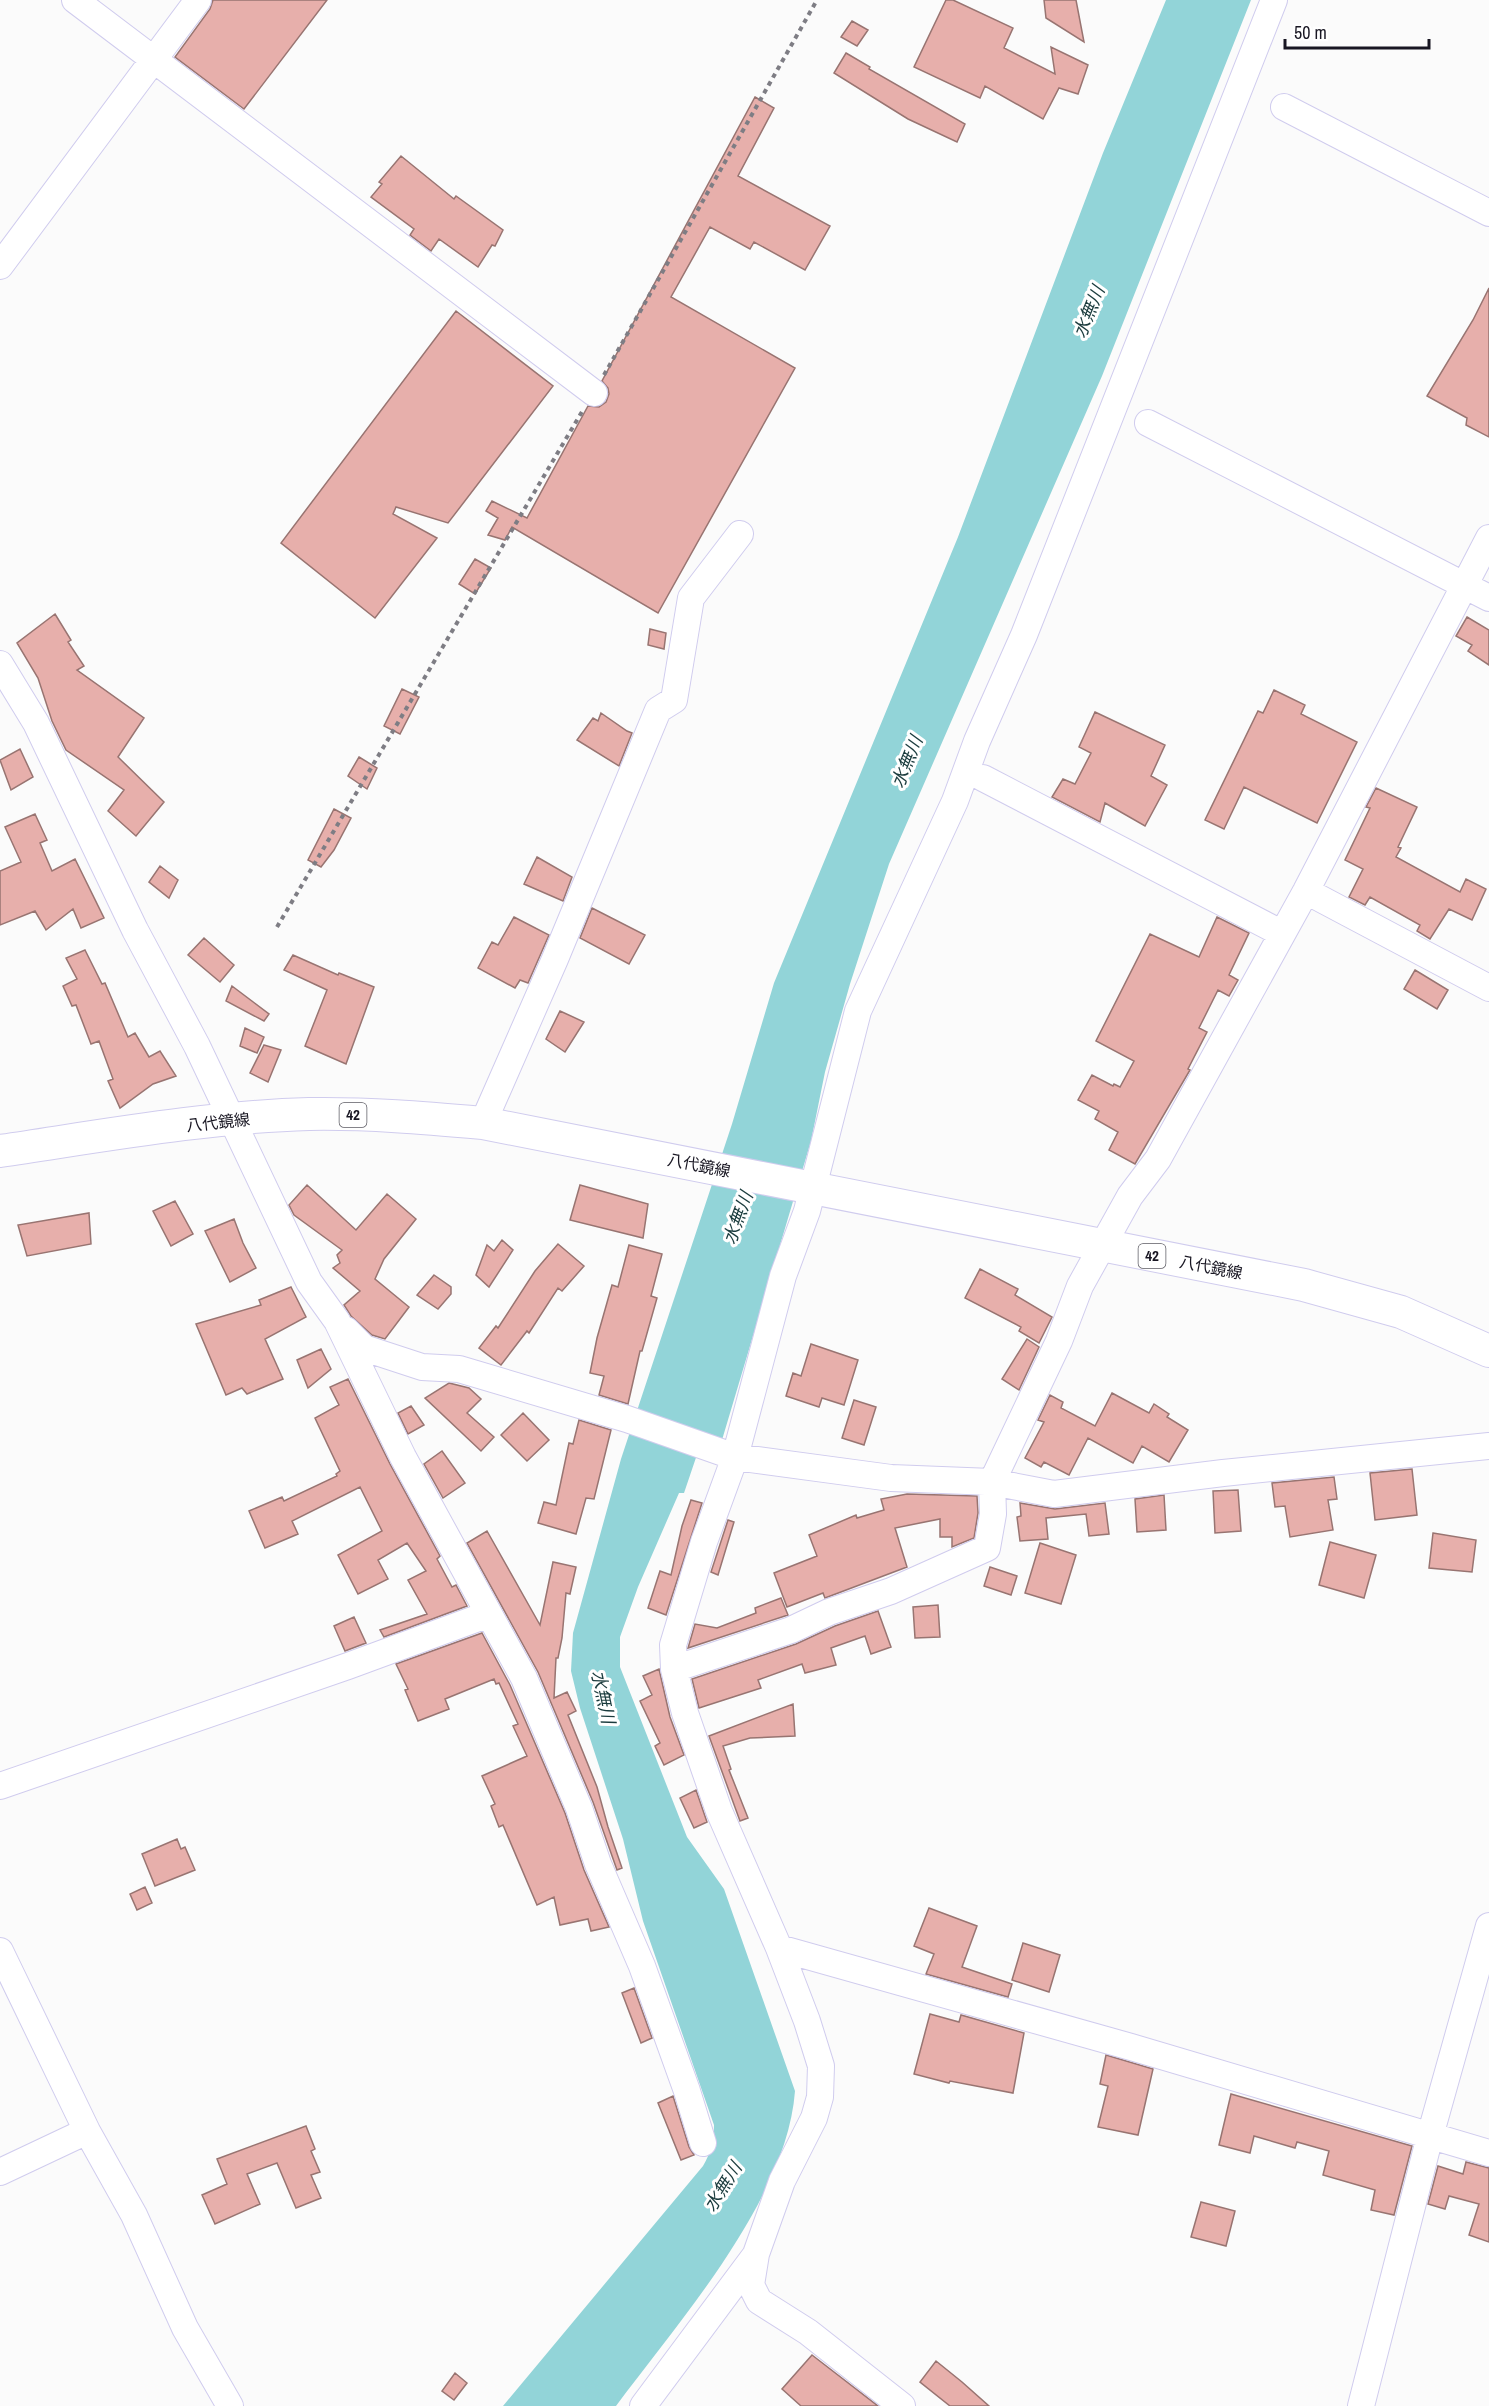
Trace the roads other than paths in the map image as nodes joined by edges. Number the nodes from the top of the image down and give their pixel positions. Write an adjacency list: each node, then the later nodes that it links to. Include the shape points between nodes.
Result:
1 (75, 0): 4 (street)
2 (198, 0): 4 (street)
3 (1274, 0): 22 (street, via 1024,635 955,801 858,1011)
4 (153, 59): 7 (street); 8 (street)
5 (1284, 106): 6 (street)
6 (1489, 213)
7 (0, 266)
8 (594, 393)
9 (1148, 423): 12 (street)
10 (740, 534): 20 (street, via 692,598 674,700 658,710)
11 (1489, 538): 12 (street)
12 (1464, 585): 13 (street); 16 (street)
13 (1489, 598)
14 (0, 664): 19 (street, via 36,723)
15 (983, 778): 17 (street)
16 (1306, 891): 17 (street); 18 (street)
17 (1281, 933): 23 (street, via 1158,1159 1130,1196)
18 (1489, 988)
19 (231, 1119): 20 (main road, 八代鏡線 / 42, via 310,1114 392,1115); 21 (main road, 八代鏡線 / 42); 24 (street, via 309,1282)
20 (483, 1123): 22 (main road, 八代鏡線 / 42)
21 (0, 1151)
22 (810, 1188): 23 (main road, 八代鏡線 / 42); 27 (street)
23 (1104, 1246): 25 (main road, 八代鏡線 / 42, via 1326,1291 1401,1312); 28 (street, via 1080,1286 1059,1341)
24 (337, 1321): 27 (street, via 364,1348 422,1367 459,1369 627,1419); 29 (street, via 403,1456)
25 (1489, 1351)
26 (1489, 1446): 28 (street, via 1054,1494)
27 (735, 1457): 28 (street, via 891,1478); 30 (street, via 673,1645)
28 (992, 1482): 30 (street, via 993,1514 987,1548 791,1630)
29 (489, 1614): 31 (street); 37 (street, via 524,1678 579,1808 598,1864 642,1966)
30 (674, 1669): 33 (street, via 684,1713 719,1811)
31 (0, 1786)
32 (1489, 1926): 36 (street)
33 (779, 1948): 36 (street); 40 (street, via 821,2066 820,2097 814,2118 782,2181)
34 (0, 1951): 35 (street)
35 (87, 2131): 39 (street); 42 (street, via 134,2216 185,2328)
36 (1430, 2136): 38 (street); 44 (street)
37 (703, 2143)
38 (1489, 2153)
39 (0, 2172)
40 (756, 2254): 41 (street); 43 (street, via 751,2285 759,2301 808,2332)
41 (654, 2400)
42 (230, 2406)
43 (902, 2406)
44 (1361, 2406)

